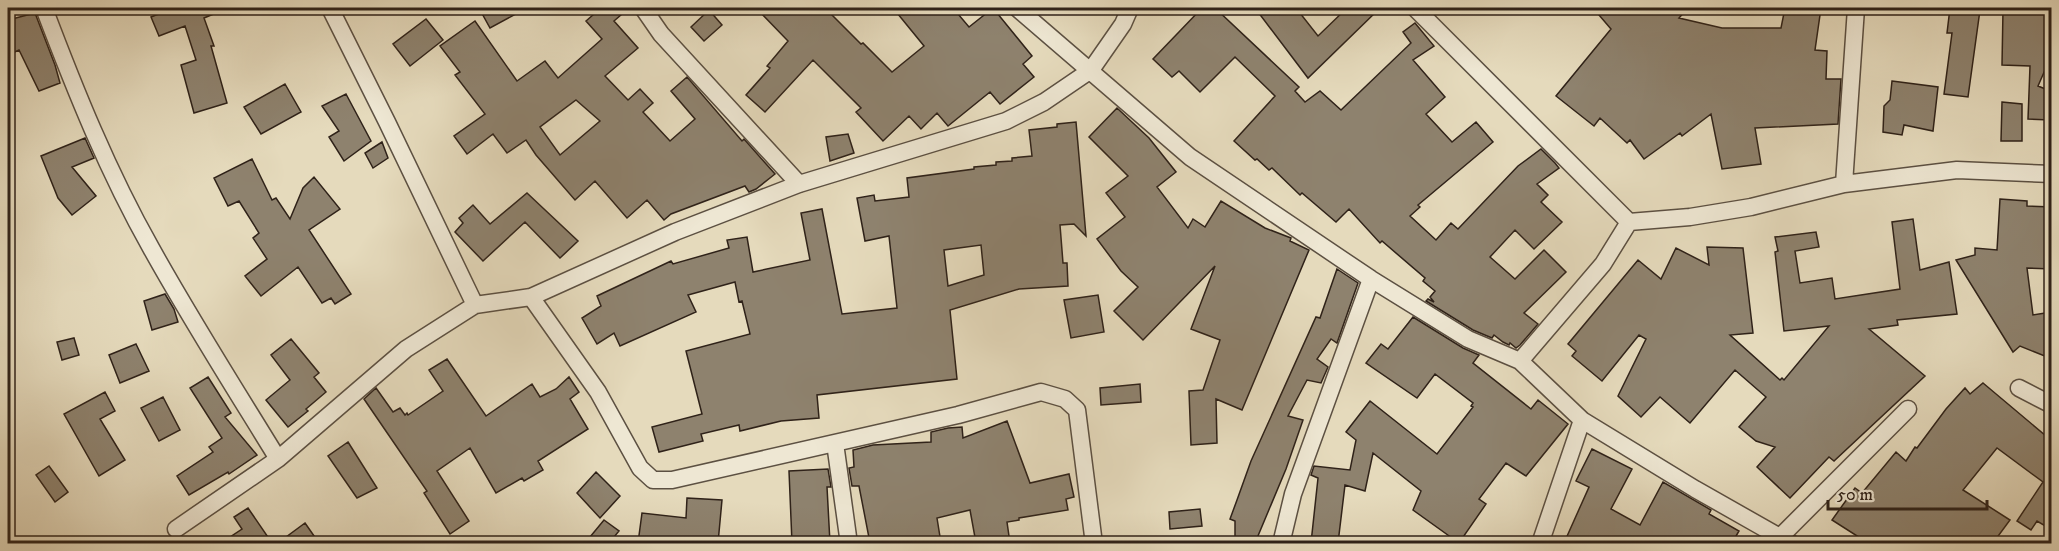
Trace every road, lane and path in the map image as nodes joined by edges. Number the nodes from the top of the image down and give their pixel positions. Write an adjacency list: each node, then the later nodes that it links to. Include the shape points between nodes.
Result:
1 (44, 8): 22 (street, via 118,185 151,248)
2 (330, 8): 15 (street)
3 (643, 8): 10 (street, via 662,34)
4 (1017, 8): 8 (street)
5 (1130, 8): 8 (street)
6 (1415, 8): 12 (street)
7 (1856, 8): 11 (street)
8 (1091, 70): 10 (street, via 1044,102 1005,121); 13 (street, via 1190,157)
9 (2052, 174): 11 (street, via 1957,170)
10 (799, 184): 14 (street, via 675,232)
11 (1844, 184): 12 (street, via 1751,207)
12 (1629, 222): 16 (street, via 1603,264)
13 (1371, 279): 16 (street, via 1468,339); 27 (street, via 1293,494)
14 (531, 297): 15 (street); 21 (street, via 598,392 640,468 653,480 672,480)
15 (475, 305): 22 (street, via 406,349)
16 (1520, 361): 20 (street)
17 (2019, 388): 18 (street)
18 (2052, 405)
19 (1908, 409): 24 (street)
20 (1582, 420): 24 (street); 28 (street)
21 (835, 443): 25 (street); 26 (street, via 958,416 1041,392 1065,399 1077,410)
22 (278, 459): 23 (street)
23 (176, 529)
24 (1786, 540)
25 (849, 543)
26 (1094, 543)
27 (1281, 543)
28 (1540, 543)

